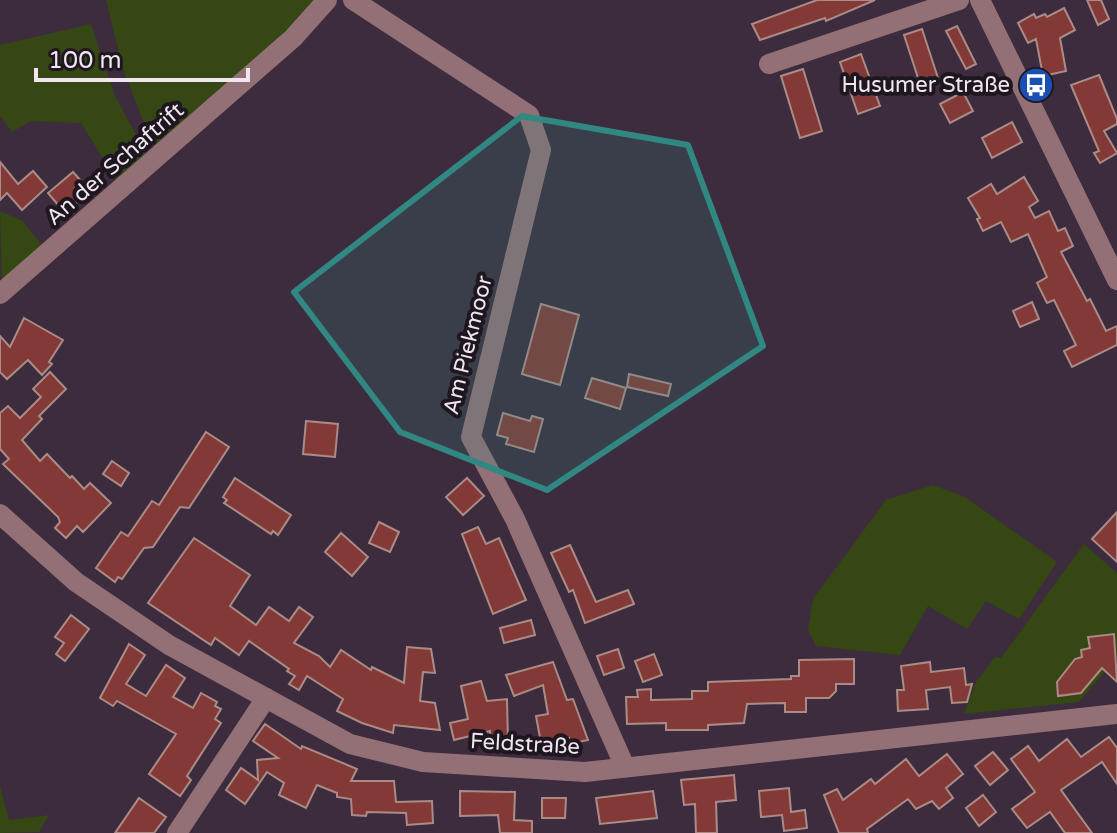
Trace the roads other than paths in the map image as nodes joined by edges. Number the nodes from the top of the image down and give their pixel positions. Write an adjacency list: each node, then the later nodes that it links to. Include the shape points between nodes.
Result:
1 (327, 0): 7 (street, An der Schaftrift, via 226,99)
2 (353, 0): 11 (street, Am Piekmoor, via 529,115 541,150 471,437 515,519)
3 (959, 0): 5 (street)
4 (980, 0): 6 (street)
5 (769, 64)
6 (1117, 280)
7 (0, 294)
8 (0, 514): 9 (street, Feldstraße, via 76,582 169,645)
9 (266, 698): 11 (street, Feldstraße, via 350,744 423,762 585,772); 12 (street)
10 (1117, 714): 11 (street, Feldstraße)
11 (625, 767)
12 (177, 833)

